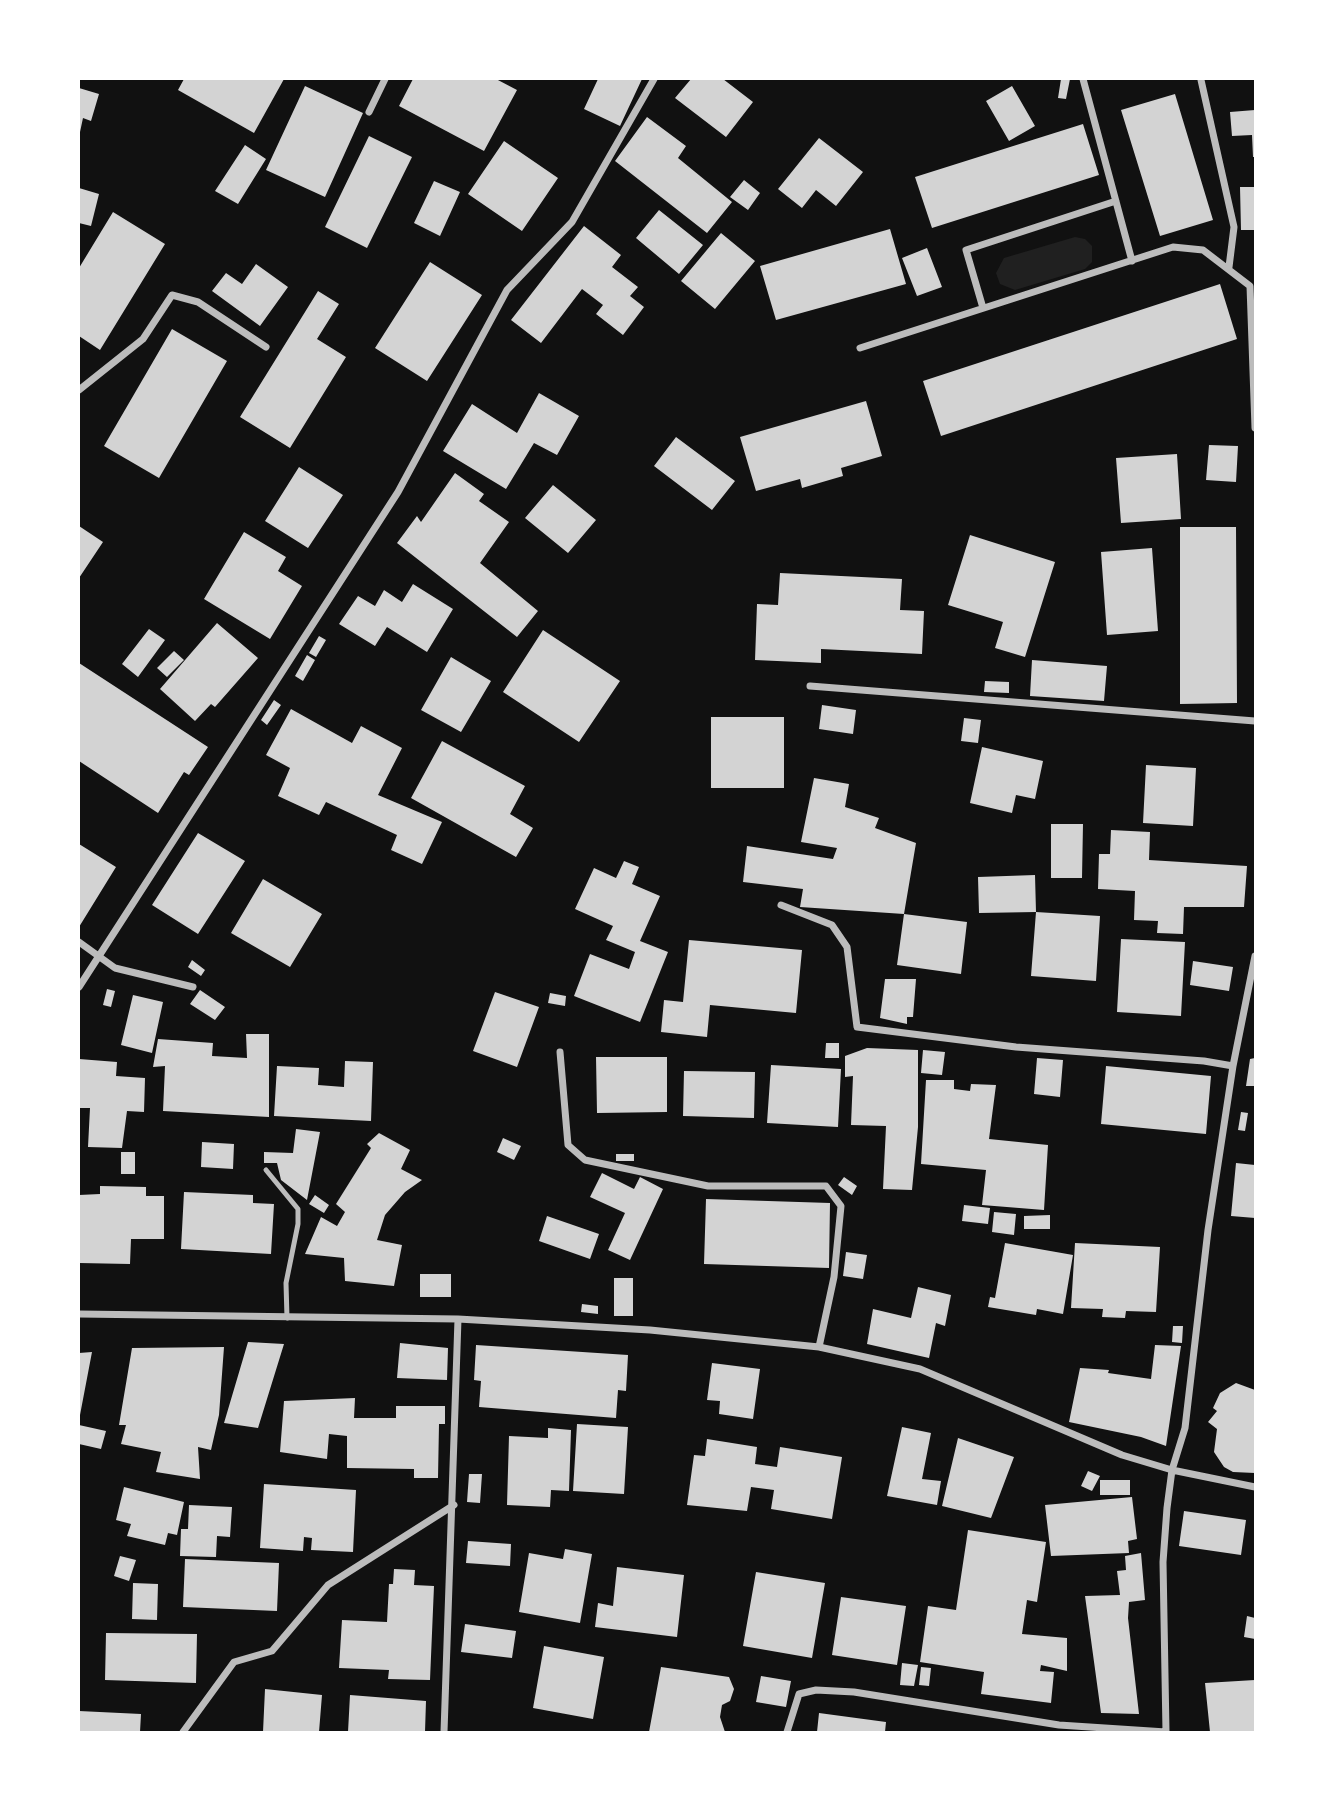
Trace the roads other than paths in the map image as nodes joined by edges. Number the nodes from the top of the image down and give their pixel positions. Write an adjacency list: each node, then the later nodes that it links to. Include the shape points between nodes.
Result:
1 (385, 79): 5 (street)
2 (654, 79): 18 (street, via 572,222 507,290 398,492)
3 (1083, 79): 6 (street)
4 (1200, 80): 8 (street, via 1232,216)
5 (369, 112)
6 (1116, 201): 7 (street); 9 (street, via 967,250)
7 (1132, 261): 8 (street, via 1173,247 1203,250); 9 (street)
8 (1228, 267): 13 (street, via 1250,286)
9 (983, 308): 11 (street)
10 (266, 347): 12 (street, via 198,302 172,295 143,340)
11 (860, 348)
12 (79, 390)
13 (1255, 428)
14 (810, 686): 15 (street)
15 (1255, 721)
16 (781, 905): 23 (street, via 832,925 847,947 857,1027 1003,1046)
17 (79, 942): 18 (street)
18 (98, 955): 20 (street); 21 (street, via 115,968)
19 (1255, 956): 23 (street)
20 (79, 987)
21 (193, 987)
22 (560, 1052): 28 (street, via 568,1145 585,1160 708,1186 826,1186 841,1206 834,1277)
23 (1233, 1066): 29 (street, via 1185,1428)
24 (266, 1170): 26 (lane, via 298,1209 286,1283)
25 (79, 1314): 26 (street)
26 (287, 1318): 27 (street)
27 (458, 1319): 28 (street); 31 (street)
28 (819, 1346): 29 (street, via 920,1369 1122,1455)
29 (1172, 1470): 30 (street); 35 (street, via 1163,1562)
30 (1255, 1487)
31 (454, 1505): 32 (street, via 328,1586 272,1651 234,1662); 33 (street)
32 (183, 1732)
33 (444, 1732)
34 (787, 1732): 35 (street, via 799,1693 816,1690 1059,1725)
35 (1166, 1732)

